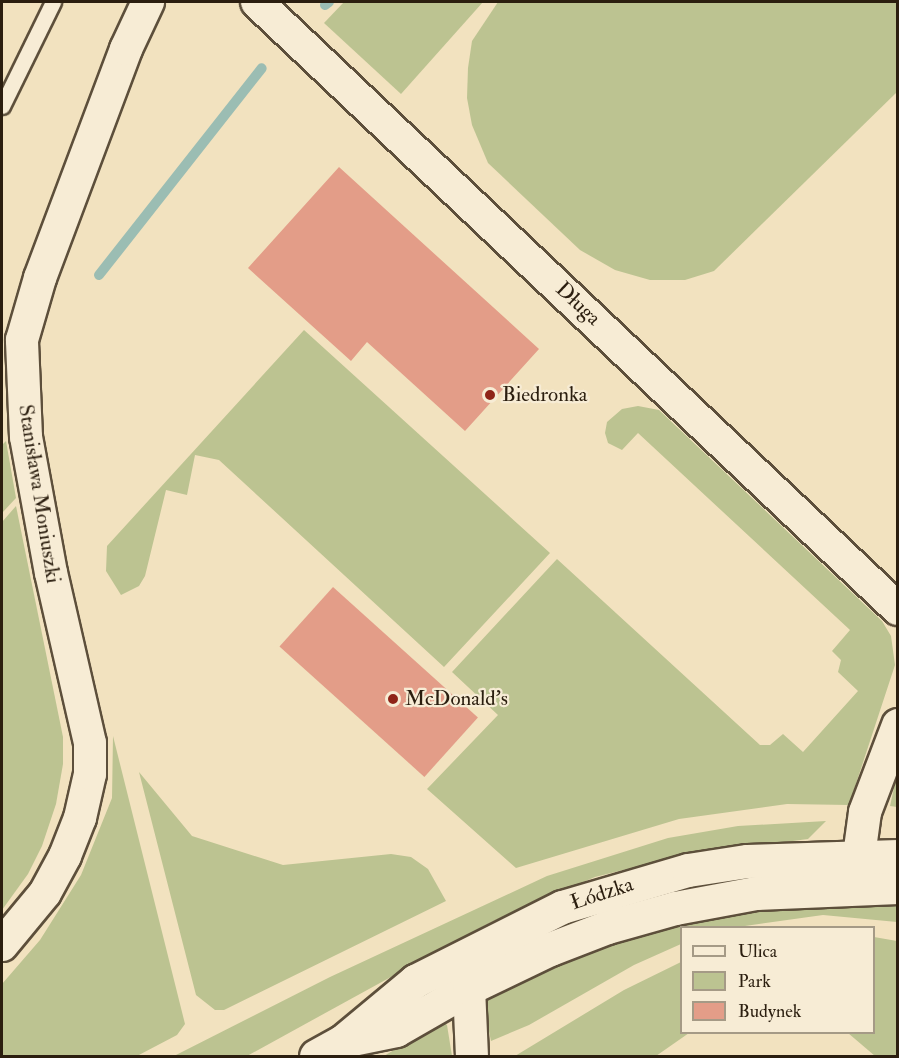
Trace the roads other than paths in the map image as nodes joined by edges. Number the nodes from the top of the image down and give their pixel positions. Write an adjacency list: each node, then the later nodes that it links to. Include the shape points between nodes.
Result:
1 (53, 2): 4 (lane)
2 (148, 2): 10 (street, Stanisława Moniuszki, via 126,49 44,267 22,340 26,437 90,743 90,774 80,818 65,856 45,893)
3 (256, 2): 5 (street, Długa)
4 (2, 105)
5 (897, 609)
6 (897, 725): 7 (street, via 865,812)
7 (859, 856): 8 (main road, Łódzka); 12 (main road, Łódzka, via 747,861 688,870 562,907 415,981)
8 (897, 856)
9 (897, 887): 11 (main road, Łódzka, via 756,893 675,908 607,927 550,949)
10 (2, 945)
11 (469, 988): 12 (main road, Łódzka, via 396,1030); 13 (street)
12 (329, 1049)
13 (472, 1056)

